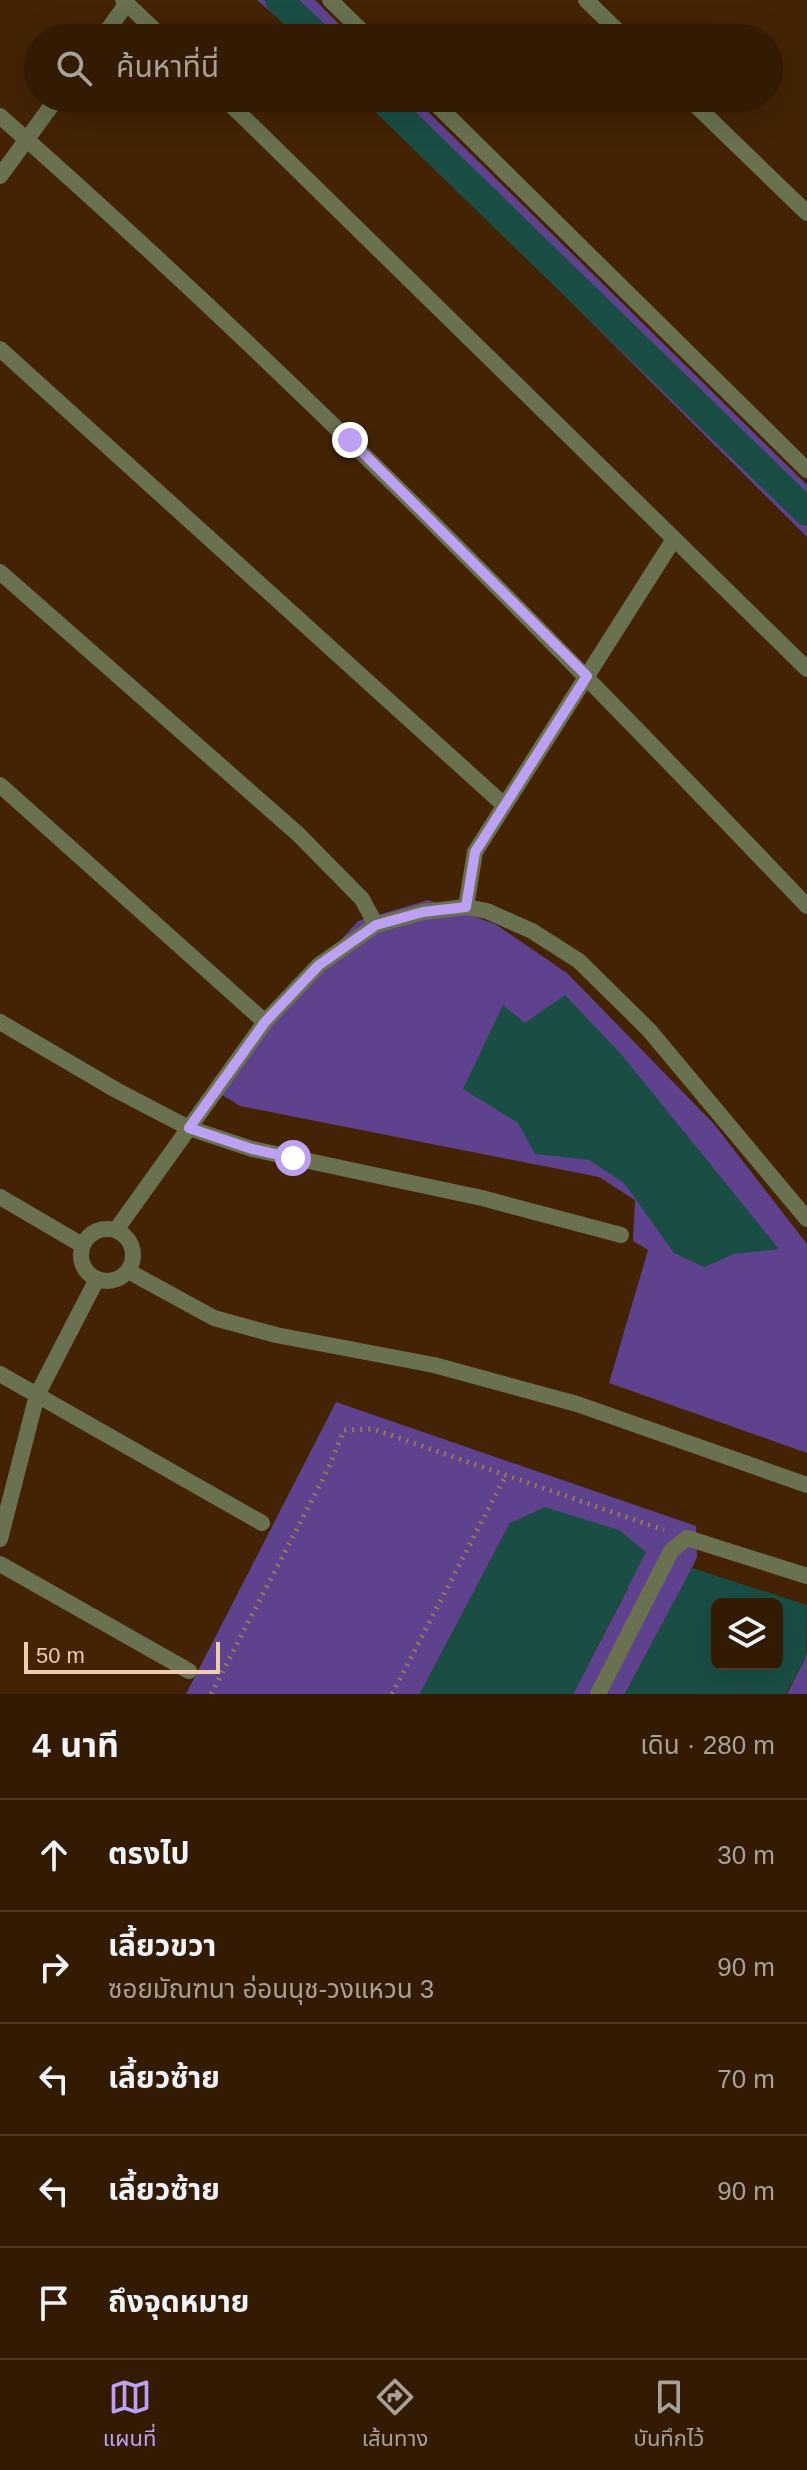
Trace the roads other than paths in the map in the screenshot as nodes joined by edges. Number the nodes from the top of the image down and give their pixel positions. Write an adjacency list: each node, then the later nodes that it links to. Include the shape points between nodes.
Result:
1 (330, 0): 6 (street)
2 (586, 0): 7 (street)
3 (125, 2): 4 (street); 5 (street)
4 (111, 24)
5 (148, 24)
6 (355, 24)
7 (611, 24)
8 (47, 112): 13 (street)
9 (238, 112): 18 (street)
10 (444, 112): 17 (street)
11 (702, 112): 15 (street)
12 (0, 116): 13 (street)
13 (27, 139): 14 (street); 21 (street, via 350,440)
14 (0, 176)
15 (807, 213)
16 (0, 349): 23 (street)
17 (807, 470)
18 (674, 539): 20 (street); 21 (street)
19 (0, 572): 26 (street, via 298,834 362,899)
20 (807, 669)
21 (587, 676): 23 (street); 24 (street)
22 (0, 785): 28 (street)
23 (504, 805): 25 (street, via 475,852)
24 (807, 906)
25 (466, 907): 26 (street); 31 (street, via 532,931 579,961 649,1030)
26 (376, 925): 28 (street, via 319,965)
27 (0, 1022): 29 (street)
28 (265, 1022): 29 (street)
29 (189, 1128): 32 (street); 33 (street, via 252,1149 482,1198)
30 (0, 1197): 34 (street)
31 (807, 1219)
32 (116, 1230): 34 (street, via 99,1229); 35 (street, via 132,1247)
33 (621, 1235)
34 (82, 1245): 36 (street, via 82,1265)
35 (128, 1271): 36 (street, via 110,1281); 39 (street, via 214,1318 434,1365 577,1404)
36 (97, 1279): 38 (street)
37 (0, 1374): 38 (street)
38 (37, 1395): 40 (street); 41 (street)
39 (807, 1485)
40 (262, 1523)
41 (0, 1539)
42 (0, 1564): 44 (street)
43 (807, 1576): 45 (street, via 687,1538 671,1551)
44 (189, 1671)
45 (598, 1694)

